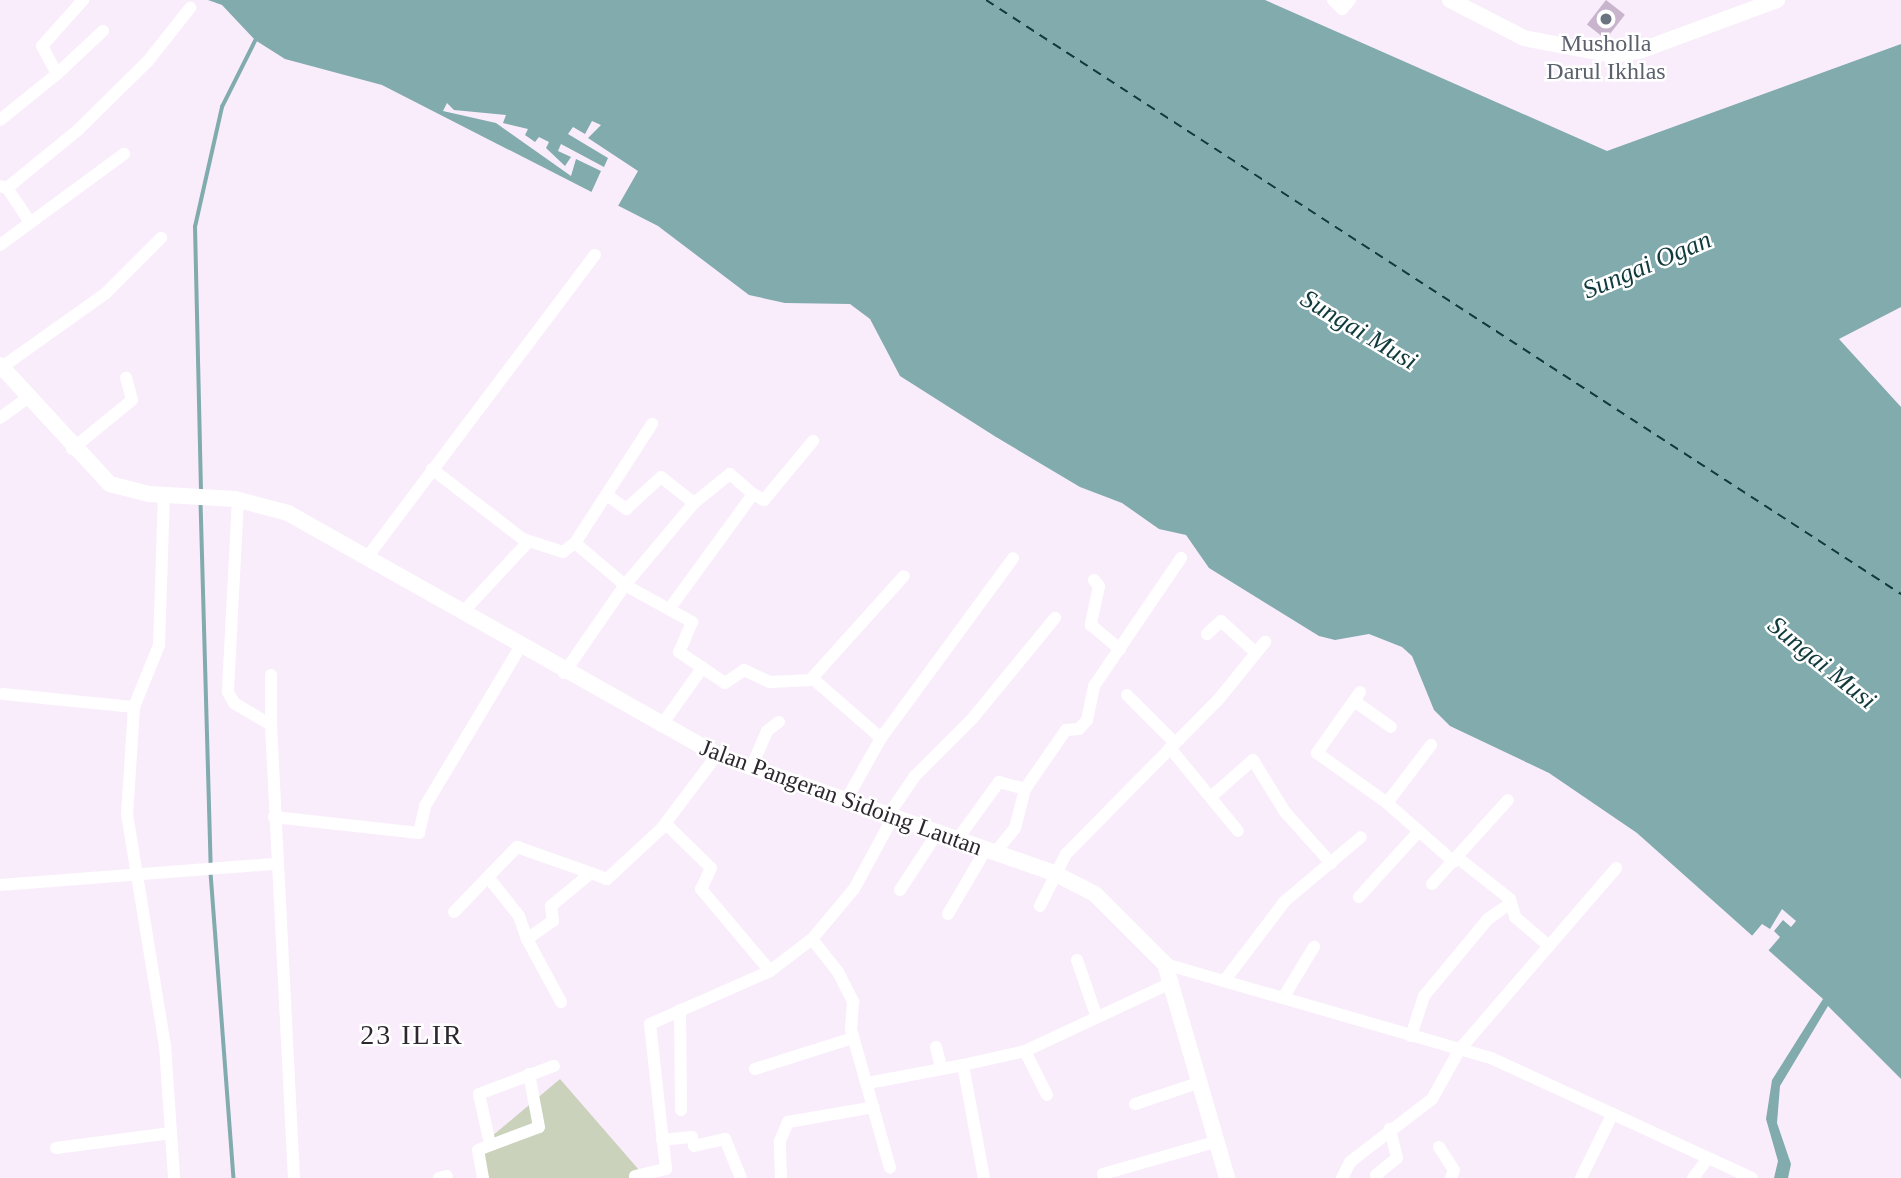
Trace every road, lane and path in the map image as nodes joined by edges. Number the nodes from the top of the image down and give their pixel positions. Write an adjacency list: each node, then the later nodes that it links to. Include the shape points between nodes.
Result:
1 (83, 0): 8 (street, via 42,46)
2 (1333, 0): 3 (street, via 1342,9)
3 (1350, 0)
4 (1450, 0): 5 (street, via 1524,38 1612,55 1642,50)
5 (1777, 0)
6 (190, 8): 11 (street, via 105,104)
7 (103, 31): 8 (street)
8 (57, 74): 9 (street)
9 (0, 120)
10 (124, 154): 12 (street)
11 (4, 187): 12 (street)
12 (29, 221): 14 (street)
13 (161, 238): 16 (street, via 106,293)
14 (0, 245)
15 (595, 255): 23 (street)
16 (1, 366): 18 (street)
17 (126, 378): 22 (street, via 132,400)
18 (29, 397): 19 (street); 22 (street)
19 (0, 418)
20 (652, 424): 25 (street)
21 (813, 441): 24 (street, via 764,500)
22 (72, 449): 26 (street, via 110,484)
23 (432, 469): 29 (street); 31 (street)
24 (753, 494): 28 (street, via 730,474); 37 (street)
25 (607, 495): 28 (street, via 626,509 661,477); 30 (street)
26 (171, 496): 27 (street, Jalan Pangeran Sidoing Lautan); 51 (street, via 159,645)
27 (237, 499): 31 (street, Jalan Pangeran Sidoing Lautan, via 288,513); 53 (street, via 228,692 234,702)
28 (694, 503): 36 (street)
29 (528, 542): 30 (street, via 563,552); 38 (street)
30 (575, 543): 36 (street)
31 (368, 556): 38 (street, Jalan Pangeran Sidoing Lautan)
32 (1013, 558): 56 (street)
33 (1181, 558): 43 (street)
34 (904, 576): 48 (street)
35 (1094, 580): 43 (street, via 1099,586 1091,625)
36 (625, 585): 37 (street); 46 (street)
37 (670, 608): 45 (street, via 693,624 679,652)
38 (463, 612): 42 (street, Jalan Pangeran Sidoing Lautan)
39 (1055, 618): 67 (street, via 972,719 915,776)
40 (1207, 634): 44 (street, via 1221,621)
41 (1265, 642): 44 (street)
42 (520, 647): 46 (street, Jalan Pangeran Sidoing Lautan); 66 (street, via 425,806 419,833)
43 (1120, 649): 61 (street, via 1094,686 1087,720 1079,729 1066,730)
44 (1256, 653): 57 (street)
45 (703, 667): 48 (street, via 726,683 744,670 770,682); 54 (street)
46 (564, 673): 54 (street, Jalan Pangeran Sidoing Lautan)
47 (271, 675): 53 (street)
48 (812, 680): 56 (street)
49 (3, 694): 51 (street)
50 (1127, 695): 57 (street)
51 (134, 707): 79 (street, via 127,755 127,814)
52 (779, 722): 60 (street, via 767,731)
53 (271, 725): 66 (street)
54 (661, 726): 59 (street, Jalan Pangeran Sidoing Lautan)
55 (1391, 727): 65 (street, via 1357,696 1317,752)
56 (881, 737): 64 (street)
57 (1173, 745): 62 (street); 81 (street, via 1070,850)
58 (1431, 745): 65 (street)
59 (717, 755): 60 (street, Jalan Pangeran Sidoing Lautan); 68 (street)
60 (757, 771): 64 (street, Jalan Pangeran Sidoing Lautan)
61 (1025, 789): 73 (street, via 999,782); 74 (street, via 1015,828)
62 (1213, 795): 69 (street); 77 (street, via 1249,761)
63 (1508, 800): 75 (street)
64 (845, 802): 67 (street, Jalan Pangeran Sidoing Lautan)
65 (1387, 803): 70 (street)
66 (274, 817): 76 (street)
67 (889, 818): 71 (street, Jalan Pangeran Sidoing Lautan); 92 (street, via 854,889)
68 (666, 824): 80 (street, via 607,879); 97 (street, via 711,869 705,894)
69 (1238, 831)
70 (1419, 831): 75 (street); 86 (street)
71 (936, 835): 73 (street, Jalan Pangeran Sidoing Lautan); 85 (street)
72 (1361, 837): 77 (street)
73 (956, 841): 74 (street, Jalan Pangeran Sidoing Lautan)
74 (989, 853): 81 (street, Jalan Pangeran Sidoing Lautan); 90 (street)
75 (1456, 860): 83 (street); 87 (street)
76 (276, 864): 79 (street); 134 (street)
77 (1325, 868): 98 (street, via 1284,901)
78 (1616, 868): 93 (street)
79 (137, 873): 84 (street); 122 (street, via 165,1045)
80 (591, 873): 82 (street, via 520,846); 91 (street, via 551,906 553,920)
81 (1056, 874): 88 (street); 96 (street, Jalan Pangeran Sidoing Lautan, via 1118,912)
82 (488, 877): 89 (street); 91 (street, via 519,916)
83 (1432, 884)
84 (0, 885)
85 (900, 890)
86 (1359, 897)
87 (1511, 903): 93 (street, via 1515,917); 104 (street, via 1488,919 1424,996)
88 (1040, 906)
89 (454, 912)
90 (948, 914)
91 (527, 939): 101 (street)
92 (812, 939): 97 (street); 105 (street, via 842,977 853,1005)
93 (1549, 946): 107 (street)
94 (1314, 947): 100 (street)
95 (1077, 960): 103 (street)
96 (1165, 964): 98 (street); 99 (street, Jalan Pangeran Sidoing Lautan)
97 (770, 971): 102 (street)
98 (1225, 980): 100 (street)
99 (1173, 982): 103 (street); 114 (street, Jalan Pangeran Sidoing Lautan)
100 (1283, 998): 104 (street)
101 (561, 1002)
102 (684, 1008): 119 (street); 123 (street, via 649,1027)
103 (1096, 1015): 108 (street)
104 (1411, 1036): 107 (street)
105 (853, 1038): 112 (street); 115 (street)
106 (936, 1047): 111 (street)
107 (1460, 1049): 120 (street); 121 (street, via 1432,1099)
108 (1025, 1051): 109 (street); 116 (street)
109 (963, 1065): 111 (street); 138 (street)
110 (554, 1066): 113 (street)
111 (941, 1068): 115 (street)
112 (755, 1069)
113 (529, 1074): 125 (street, via 478,1096); 125 (street, via 539,1127)
114 (1201, 1082): 117 (street); 124 (street, Jalan Pangeran Sidoing Lautan)
115 (868, 1083): 118 (street)
116 (1047, 1095)
117 (1135, 1104)
118 (874, 1107): 129 (street); 137 (street, via 798,1118 780,1141)
119 (681, 1110)
120 (1613, 1113): 128 (street); 142 (street)
121 (1390, 1129): 131 (street, via 1397,1158); 140 (street, via 1350,1162)
122 (171, 1133): 127 (street); 133 (street)
123 (662, 1140): 132 (street, via 666,1172); 136 (street, via 692,1137 694,1146 725,1139)
124 (1218, 1141): 130 (street); 139 (street, Jalan Pangeran Sidoing Lautan)
125 (490, 1144): 135 (street, via 477,1153)
126 (1439, 1147): 141 (street, via 1454,1170)
127 (56, 1148)
128 (1708, 1158): 143 (street); 144 (street)
129 (890, 1168)
130 (1103, 1174)
131 (1376, 1175)
132 (635, 1176)
133 (174, 1178)
134 (294, 1178)
135 (484, 1178)
136 (741, 1178)
137 (781, 1178)
138 (984, 1178)
139 (1227, 1178)
140 (1342, 1178)
141 (1451, 1178)
142 (1581, 1178)
143 (1693, 1178)
144 (1752, 1178)

